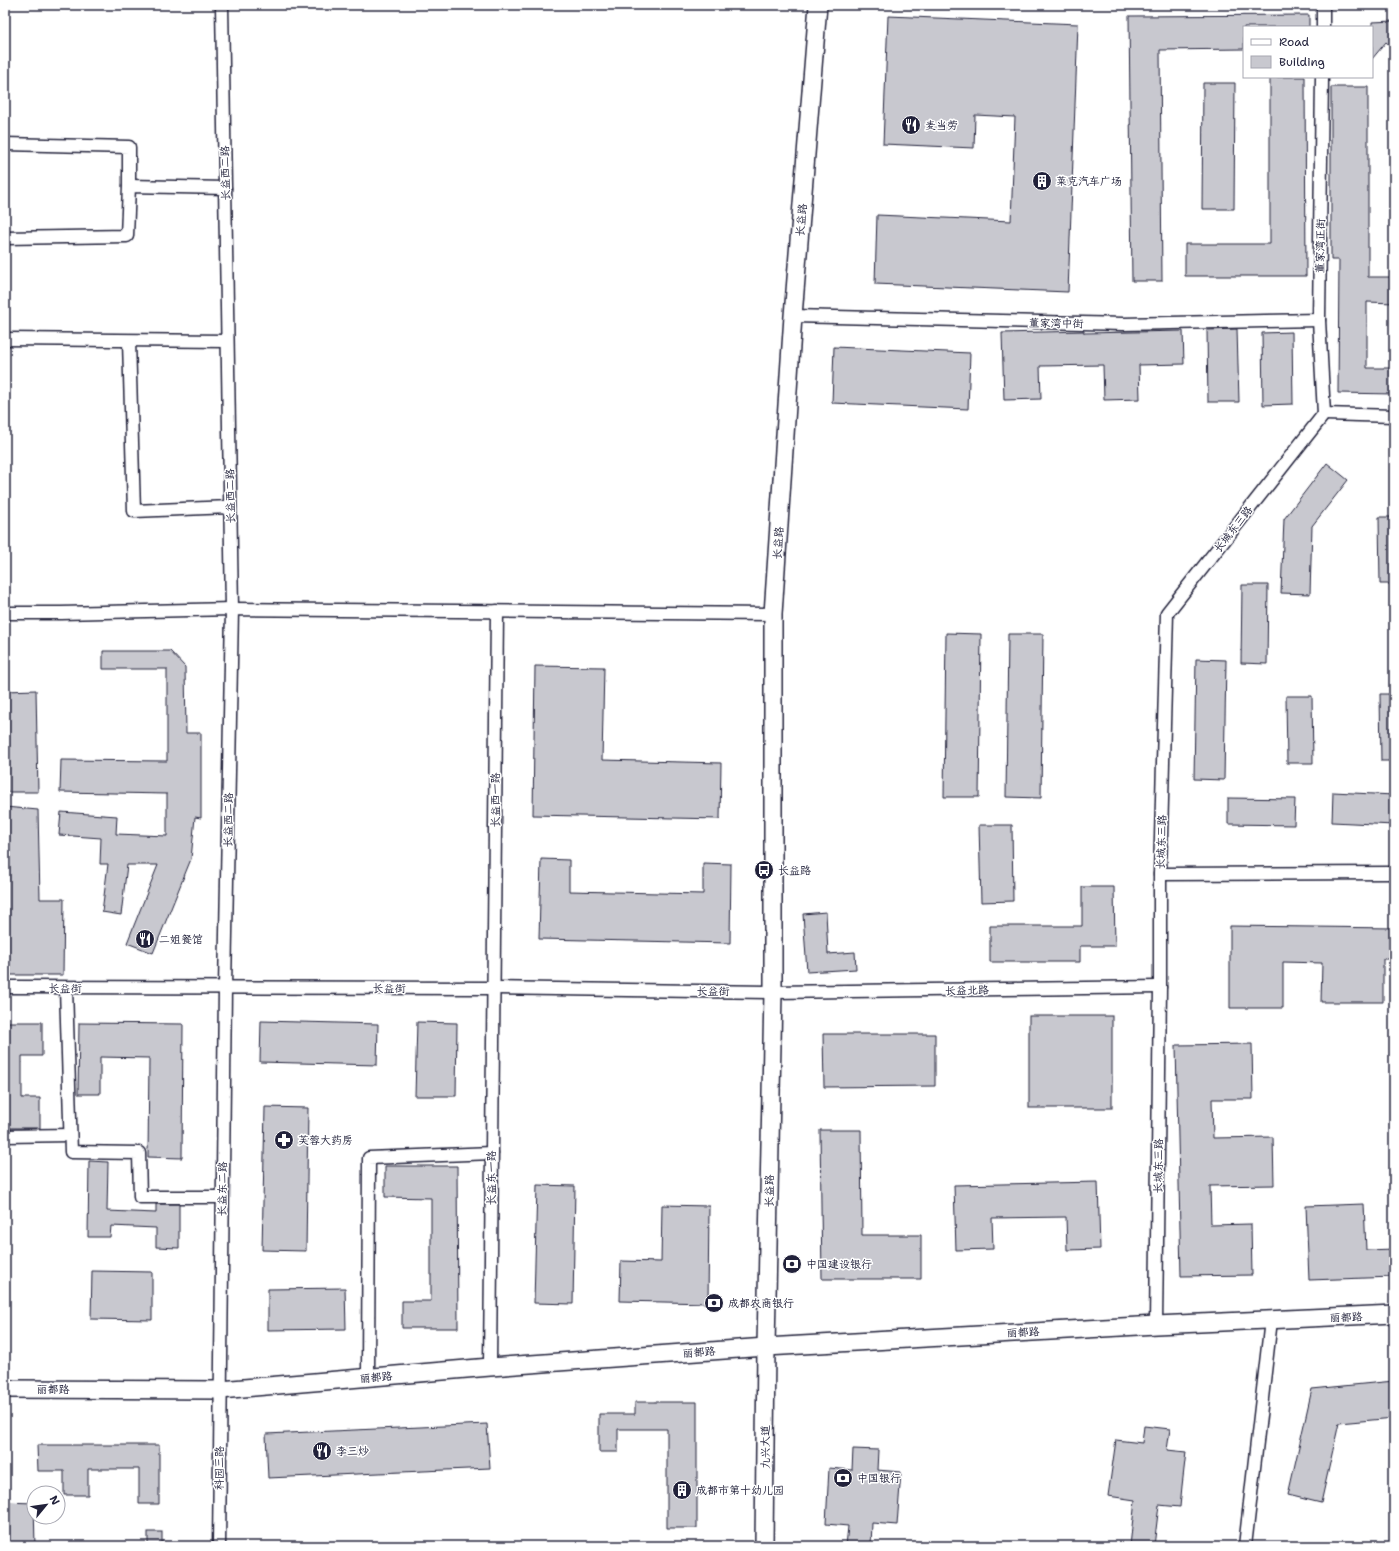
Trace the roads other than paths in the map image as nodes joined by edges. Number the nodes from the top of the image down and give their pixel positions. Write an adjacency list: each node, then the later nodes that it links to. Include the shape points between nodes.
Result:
1 (222, 5): 8 (street, 长益西二路)
2 (818, 5): 10 (main road, 长益路)
3 (1323, 5): 4 (street)
4 (1323, 26)
5 (1322, 78): 11 (street, 董家湾正街)
6 (5, 144): 7 (street, via 129,147)
7 (129, 186): 8 (street); 9 (street, via 127,236)
8 (225, 188): 14 (street, 长益西二路)
9 (5, 238)
10 (793, 316): 11 (street, 董家湾中街, via 1123,324); 21 (main road, 长益路)
11 (1319, 320): 15 (street, 董家湾正街)
12 (5, 339): 13 (street)
13 (129, 341): 14 (street); 17 (street, via 134,512)
14 (227, 341): 17 (street, 长益西二路)
15 (1324, 414): 16 (street); 23 (street, 长城东三路, via 1167,613)
16 (1394, 416)
17 (230, 507): 18 (street, 长益西二路)
18 (232, 610): 19 (street); 20 (street); 27 (street, 长益西二路)
19 (497, 611): 21 (street); 28 (street, 长益西一路)
20 (5, 613)
21 (773, 614): 29 (main road, 长益路)
22 (1394, 873): 23 (street)
23 (1160, 874): 25 (street, 长城东三路)
24 (5, 987): 26 (street, 长益街)
25 (1160, 987): 29 (street, 长益北路); 36 (street, 长城东三路)
26 (66, 988): 27 (street, 长益街); 30 (street)
27 (225, 988): 28 (street, 长益街); 33 (street, 长益东二路)
28 (494, 988): 29 (street, 长益街); 32 (street, 长益东一路)
29 (773, 992): 37 (main road, 长益路)
30 (70, 1135): 31 (street); 33 (street, via 71,1152 139,1153 140,1197)
31 (5, 1136)
32 (492, 1153): 38 (street, 长益东一路); 39 (street, via 369,1158)
33 (222, 1197): 41 (street, 长益东二路)
34 (1394, 1314): 35 (main road, 丽都路)
35 (1271, 1320): 36 (main road, 丽都路); 44 (street)
36 (1156, 1325): 37 (main road, 丽都路)
37 (766, 1347): 38 (main road, 丽都路); 43 (main road, 九兴大道)
38 (490, 1367): 39 (main road, 丽都路)
39 (368, 1377): 41 (main road, 丽都路)
40 (5, 1389): 41 (main road, 丽都路)
41 (220, 1390): 42 (street, 科园三路)
42 (219, 1546)
43 (764, 1546)
44 (1244, 1546)

